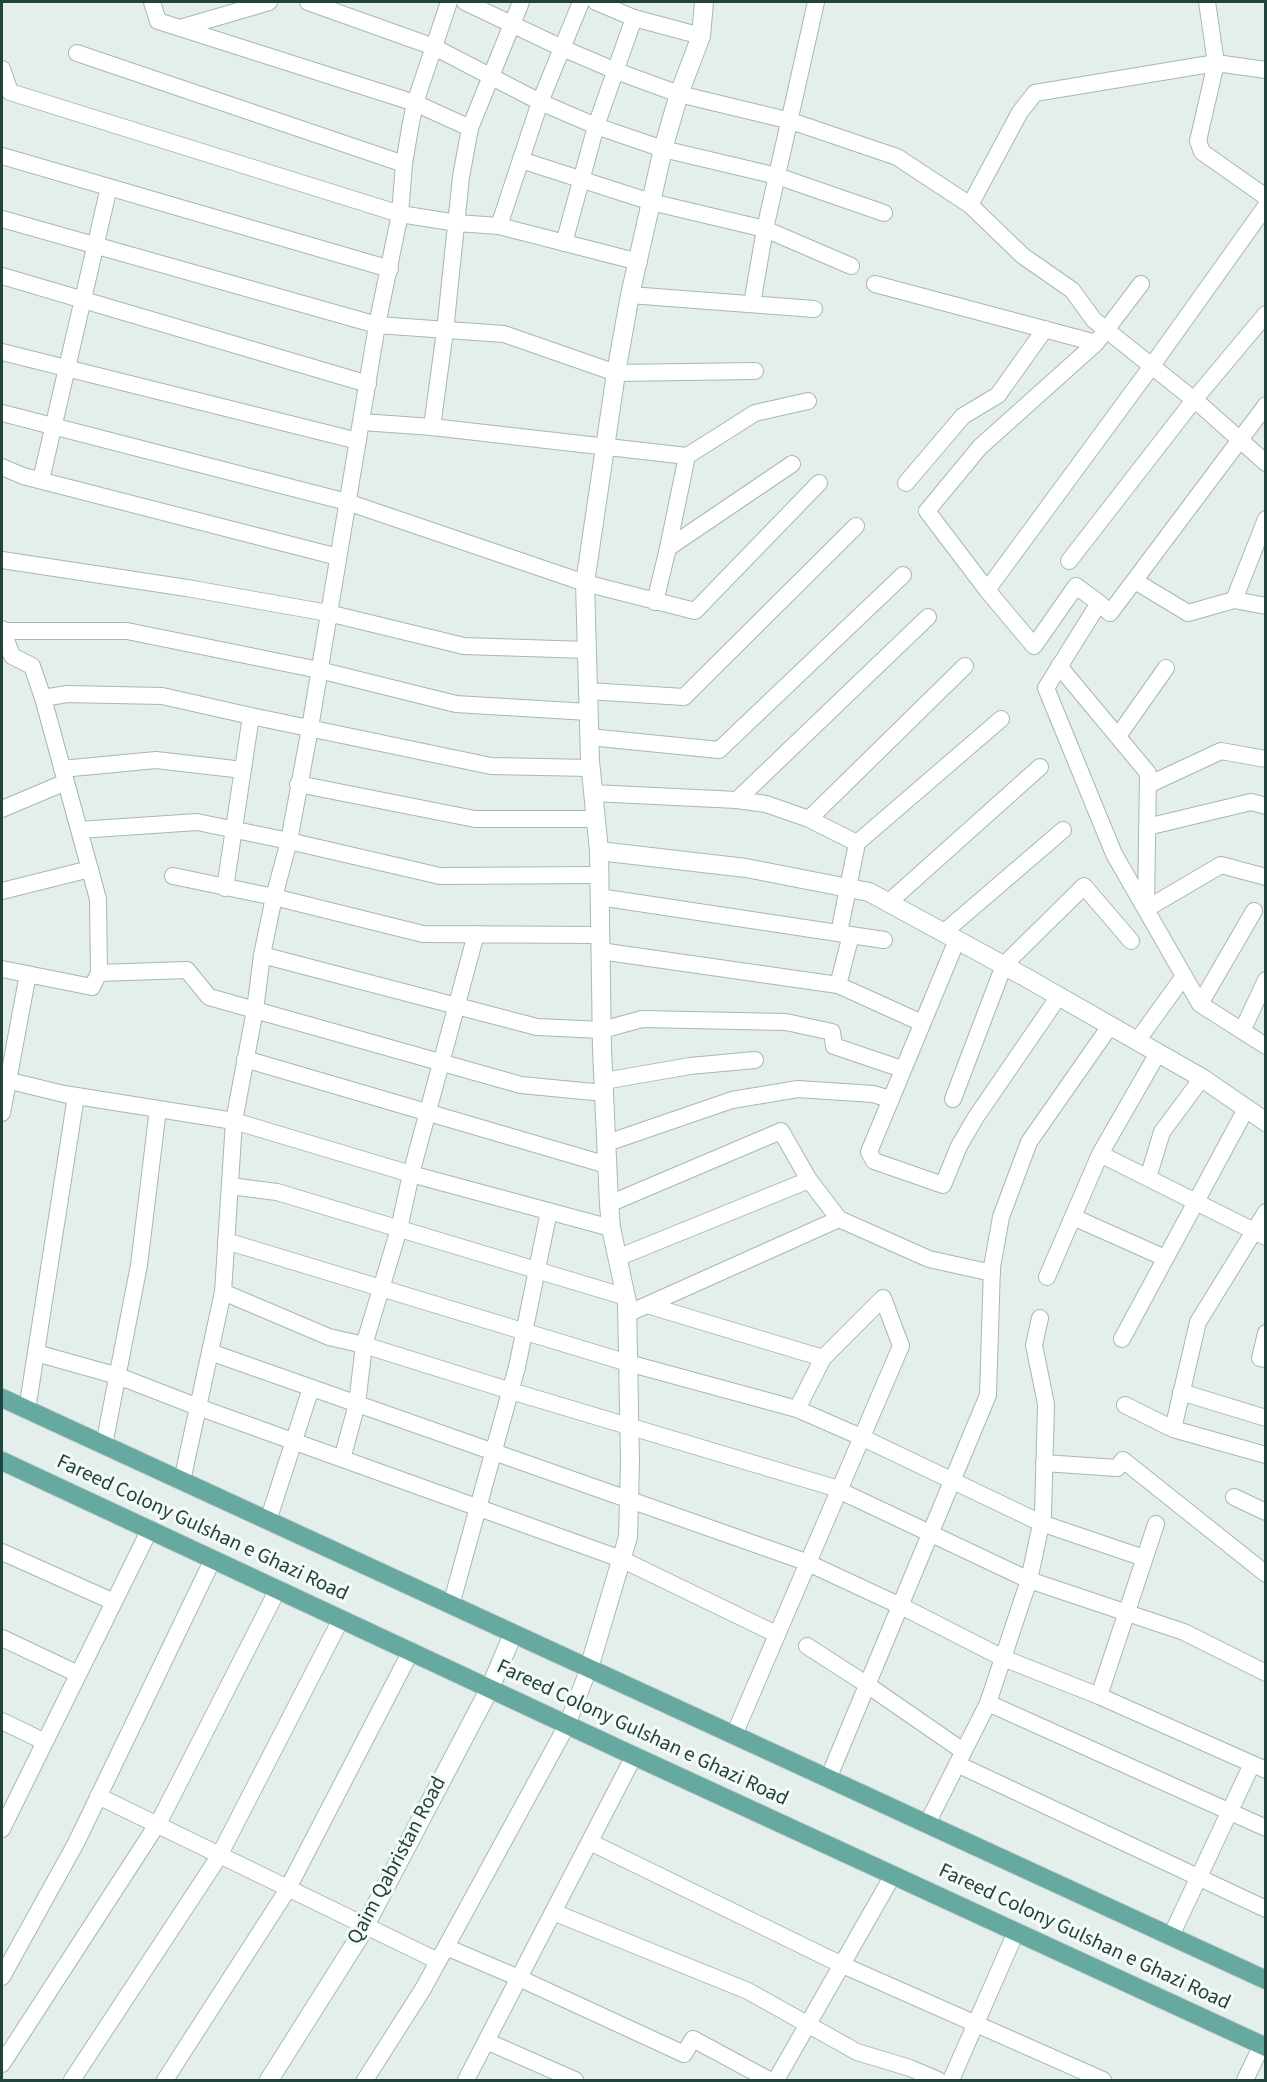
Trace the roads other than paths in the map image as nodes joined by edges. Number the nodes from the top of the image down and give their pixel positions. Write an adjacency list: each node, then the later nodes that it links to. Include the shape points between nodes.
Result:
1 (152, 2): 14 (street, via 158,21)
2 (270, 2): 14 (street)
3 (308, 2): 16 (street)
4 (449, 2): 16 (street)
5 (465, 2): 13 (street)
6 (521, 2): 13 (street)
7 (581, 2): 17 (street)
8 (596, 2): 12 (street)
9 (704, 2): 15 (main road)
10 (816, 2): 27 (street)
11 (1207, 2): 19 (street)
12 (634, 18): 15 (street); 22 (street)
13 (513, 23): 17 (street); 23 (street)
14 (180, 28): 26 (street)
15 (701, 36): 24 (main road)
16 (434, 47): 23 (street); 26 (street)
17 (562, 48): 22 (street); 25 (street)
18 (77, 53): 33 (street)
19 (1216, 63): 21 (street); 37 (street, via 1198,141 1202,152); 39 (street, via 1035,93 1020,112)
20 (2, 69): 42 (street, via 10,92)
21 (1266, 69)
22 (616, 71): 24 (street); 28 (street)
23 (491, 76): 25 (street); 29 (street)
24 (679, 94): 27 (street); 30 (main road)
25 (540, 102): 28 (street); 32 (street)
26 (415, 103): 29 (street); 33 (street)
27 (791, 121): 34 (street); 39 (street, via 897,157)
28 (596, 126): 30 (street); 35 (street)
29 (470, 128): 44 (street)
30 (663, 149): 34 (street); 38 (main road)
31 (2, 156): 36 (street)
32 (521, 160): 35 (street); 45 (street)
33 (404, 164): 42 (street)
34 (777, 176): 41 (street); 46 (street)
35 (581, 181): 38 (street); 47 (street)
36 (109, 187): 48 (street); 51 (street)
37 (1266, 197)
38 (651, 202): 46 (street); 49 (main road)
39 (969, 205): 63 (street, via 1023,256 1072,290)
40 (1266, 206): 65 (street)
41 (884, 213)
42 (400, 214): 44 (street); 51 (street)
43 (2, 219): 48 (street)
44 (457, 223): 45 (street); 62 (street)
45 (499, 226): 47 (street)
46 (765, 229): 50 (street); 57 (street)
47 (564, 243): 49 (street)
48 (96, 245): 56 (street); 60 (street)
49 (639, 262): 55 (main road)
50 (851, 266)
51 (390, 269): 60 (street)
52 (2, 276): 56 (street)
53 (875, 284): 61 (street)
54 (1141, 284): 63 (street)
55 (630, 295): 57 (street); 68 (main road)
56 (83, 300): 66 (street); 69 (street)
57 (752, 304): 58 (street)
58 (814, 309)
59 (1266, 314): 71 (street)
60 (377, 325): 62 (street); 69 (street)
61 (1044, 329): 63 (street); 86 (street, via 998,395 963,416)
62 (445, 331): 68 (street, via 504,334); 76 (street)
63 (1101, 336): 65 (street); 97 (street, via 980,447 927,511)
64 (2, 352): 66 (street)
65 (1151, 367): 71 (street); 97 (street)
66 (67, 368): 75 (street); 78 (street)
67 (755, 371): 68 (street)
68 (616, 373): 79 (main road)
69 (368, 384): 74 (street)
70 (808, 400): 80 (street, via 755,413)
71 (1194, 400): 77 (street); 93 (street)
72 (1266, 405): 77 (street)
73 (2, 413): 75 (street)
74 (362, 422): 76 (street); 78 (street)
75 (54, 426): 84 (street); 87 (street)
76 (432, 427): 79 (street)
77 (1239, 439): 81 (street); 95 (street)
78 (358, 441): 87 (street)
79 (605, 447): 80 (street); 96 (main road)
80 (687, 456): 90 (street)
81 (1266, 463)
82 (792, 464): 90 (street)
83 (2, 467): 84 (street)
84 (41, 480): 91 (street)
85 (819, 483): 99 (street, via 695,611)
86 (906, 483)
87 (347, 502): 91 (street); 96 (street)
88 (1266, 519): 98 (street)
89 (856, 526): 110 (street, via 684,697)
90 (669, 548): 99 (street)
91 (338, 557): 102 (street)
92 (2, 560): 102 (street)
93 (1069, 561)
94 (903, 575): 117 (street, via 719,750)
95 (1135, 581): 98 (street, via 1188,614); 100 (street, via 1110,613)
96 (585, 583): 99 (street); 105 (main road)
97 (987, 590): 100 (street, via 1034,646 1076,586)
98 (1234, 600): 101 (street)
99 (655, 602)
100 (1099, 603): 107 (street)
101 (1266, 606)
102 (328, 613): 105 (street, via 464,646); 109 (street)
103 (928, 617): 126 (street)
104 (2, 630): 109 (street, via 127,631); 111 (street, via 12,656 32,666)
105 (587, 650): 110 (main road)
106 (965, 666): 130 (street)
107 (1059, 666): 116 (street); 148 (street, via 1046,688 1114,854)
108 (1166, 668): 116 (street)
109 (320, 670): 112 (street, via 456,704); 115 (street)
110 (588, 691): 112 (main road)
111 (43, 698): 113 (street, via 67,694 162,696); 122 (street)
112 (588, 712): 117 (main road)
113 (251, 717): 115 (street); 121 (street)
114 (1000, 719): 136 (street)
115 (310, 728): 120 (street, via 491,765); 123 (street)
116 (1118, 736): 124 (street, via 1148,773)
117 (589, 737): 120 (main road)
118 (1266, 759): 124 (street, via 1221,751)
119 (1040, 767): 147 (street)
120 (591, 768): 125 (main road)
121 (243, 770): 122 (street, via 156,760); 133 (street)
122 (64, 776): 128 (street); 132 (street)
123 (298, 784): 129 (street, via 475,819); 135 (street)
124 (1148, 784): 131 (street)
125 (593, 793): 126 (street); 129 (main road)
126 (737, 800): 130 (street, via 766,804)
127 (1266, 806): 131 (street, via 1251,802)
128 (2, 809)
129 (596, 819): 137 (main road)
130 (809, 819): 136 (street)
131 (1148, 827): 148 (street)
132 (79, 830): 133 (street, via 197,822); 138 (street)
133 (234, 830): 135 (street); 142 (street)
134 (1063, 830): 152 (street)
135 (289, 841): 139 (street, via 440,876); 145 (street)
136 (857, 843): 143 (street)
137 (599, 851): 139 (main road); 143 (main road, via 746,868)
138 (90, 869): 144 (street); 159 (street, via 98,899)
139 (599, 875): 146 (main road)
140 (173, 876): 142 (street)
141 (1266, 877): 148 (street, via 1221,865)
142 (225, 888): 145 (street)
143 (848, 888): 147 (main road, via 869,892); 151 (street)
144 (2, 891)
145 (274, 897): 150 (street, via 423,934); 156 (street)
146 (599, 897): 151 (street); 155 (main road)
147 (888, 903): 152 (main road)
148 (1146, 909): 161 (street)
149 (1254, 911): 165 (street)
150 (476, 934): 155 (street); 166 (street)
151 (845, 934): 153 (street); 163 (street)
152 (950, 936): 157 (main road); 168 (street)
153 (884, 940)
154 (1131, 941): 157 (street, via 1084,886)
155 (600, 943): 163 (street); 170 (main road)
156 (262, 955): 166 (street); 167 (street)
157 (1004, 965): 164 (main road); 184 (street)
158 (2, 969): 160 (street)
159 (99, 973): 160 (street, via 92,987); 167 (street, via 187,970 209,998)
160 (28, 974): 180 (street)
161 (1184, 976): 165 (street); 172 (street)
162 (1266, 980): 171 (street)
163 (838, 985): 168 (street)
164 (1059, 996): 169 (main road); 183 (street, via 976,1117 943,1185 874,1161 869,1152)
165 (1200, 1004): 171 (street)
166 (456, 1006): 170 (street, via 537,1027); 177 (street)
167 (255, 1010): 175 (street); 177 (street)
168 (922, 1023): 178 (street)
169 (1110, 1026): 172 (main road); 211 (street, via 1029,1142 1001,1217)
170 (602, 1030): 178 (street, via 642,1019 786,1022 832,1032 834,1046); 181 (main road)
171 (1242, 1031): 173 (street)
172 (1137, 1041): 174 (main road)
173 (1266, 1046)
174 (1158, 1053): 179 (main road); 192 (street)
175 (245, 1059): 187 (street); 189 (street)
176 (755, 1060): 181 (street, via 690,1066)
177 (441, 1062): 181 (street, via 521,1085); 187 (street)
178 (903, 1069): 183 (street)
179 (1202, 1078): 186 (main road); 195 (street, via 1162,1132)
180 (4, 1080): 182 (street); 188 (street)
181 (604, 1087): 191 (main road)
182 (76, 1096): 185 (street); 223 (street)
183 (890, 1099): 191 (street, via 873,1094 798,1089 732,1100)
184 (953, 1099)
185 (158, 1108): 189 (street); 227 (street, via 140,1265)
186 (1245, 1108): 190 (main road); 198 (street)
187 (428, 1112): 193 (street); 194 (street)
188 (2, 1113)
189 (234, 1121): 194 (street); 197 (street)
190 (1266, 1122)
191 (607, 1143): 193 (main road)
192 (1100, 1154): 195 (street); 202 (street)
193 (608, 1165): 199 (main road)
194 (411, 1174): 200 (street); 205 (street)
195 (1148, 1178): 198 (street)
196 (809, 1180): 199 (street, via 781,1131); 203 (street); 208 (street)
197 (230, 1186): 205 (street, via 278,1192); 207 (street)
198 (1196, 1202): 206 (street); 209 (street)
199 (609, 1204): 204 (main road)
200 (549, 1211): 204 (street); 210 (street)
201 (1266, 1212): 206 (street)
202 (1073, 1216): 209 (street); 212 (street)
203 (839, 1219): 211 (street, via 929,1259); 215 (street)
204 (611, 1228): 208 (main road)
205 (399, 1229): 210 (street); 213 (street)
206 (1260, 1234): 230 (street, via 1198,1322)
207 (226, 1241): 213 (street); 214 (street)
208 (617, 1258): 216 (main road)
209 (1165, 1258): 220 (street)
210 (537, 1270): 216 (street); 218 (street)
211 (992, 1273): 248 (street, via 988,1395)
212 (1047, 1277)
213 (380, 1288): 218 (street); 221 (street)
214 (222, 1292): 221 (street, via 329,1337); 222 (street)
215 (647, 1305): 216 (street); 224 (street)
216 (626, 1306): 226 (main road)
217 (1040, 1318): 247 (street, via 1034,1345 1046,1404)
218 (525, 1332): 226 (street); 229 (street)
219 (1266, 1333): 225 (street, via 1260,1358)
220 (1122, 1339)
221 (364, 1345): 229 (street); 232 (street)
222 (210, 1352): 228 (street); 234 (street)
223 (36, 1353): 227 (street); 236 (street)
224 (823, 1358): 235 (street); 240 (street, via 883,1298 901,1346)
225 (1266, 1359)
226 (628, 1363): 235 (street); 238 (main road)
227 (118, 1376): 234 (street); 242 (street)
228 (310, 1388): 232 (street); 241 (street)
229 (511, 1392): 238 (street); 243 (street)
230 (1181, 1392): 237 (street); 239 (street)
231 (2, 1398): 236 (main road, Fareed Colony Gulshan e Ghazi Road)
232 (357, 1404): 243 (street); 245 (street)
233 (1125, 1405): 239 (street)
234 (198, 1407): 241 (street); 249 (street)
235 (797, 1409): 240 (street)
236 (27, 1410): 242 (main road, Fareed Colony Gulshan e Ghazi Road)
237 (1266, 1418)
238 (629, 1426): 250 (street); 252 (main road)
239 (1173, 1429): 244 (street)
240 (861, 1437): 248 (street); 250 (street)
241 (293, 1441): 245 (street); 255 (street)
242 (104, 1445): 249 (main road, Fareed Colony Gulshan e Ghazi Road)
243 (494, 1452): 252 (street); 253 (street)
244 (1266, 1455)
245 (342, 1459): 253 (street)
246 (2, 1461): 258 (main road, Fareed Colony Gulshan e Ghazi Road)
247 (1044, 1463): 256 (street); 265 (street, via 1117,1468 1123,1460)
248 (952, 1480): 256 (street); 259 (street)
249 (182, 1481): 255 (main road, Fareed Colony Gulshan e Ghazi Road)
250 (838, 1490): 259 (street); 264 (street)
251 (1234, 1497): 254 (street)
252 (629, 1500): 261 (main road, via 628,1537); 264 (street)
253 (478, 1508): 261 (street); 269 (street)
254 (1266, 1512)
255 (268, 1521): 269 (main road, Fareed Colony Gulshan e Ghazi Road)
256 (1041, 1523): 262 (street); 266 (street)
257 (1156, 1524): 262 (street)
258 (150, 1529): 263 (main road, Fareed Colony Gulshan e Ghazi Road); 268 (street)
259 (930, 1533): 266 (street); 270 (street)
260 (2, 1552): 268 (street)
261 (621, 1558): 274 (street); 279 (main road)
262 (1144, 1558): 271 (street)
263 (213, 1559): 267 (main road, Fareed Colony Gulshan e Ghazi Road); 294 (street)
264 (806, 1562): 270 (street); 274 (street)
265 (1266, 1574)
266 (1029, 1580): 271 (street); 278 (street)
267 (278, 1589): 272 (main road, Fareed Colony Gulshan e Ghazi Road); 297 (street)
268 (114, 1602): 281 (street)
269 (451, 1605): 273 (main road, Fareed Colony Gulshan e Ghazi Road)
270 (900, 1605): 278 (street); 282 (street)
271 (1126, 1612): 280 (street, via 1184,1632); 284 (street)
272 (341, 1619): 277 (main road, Fareed Colony Gulshan e Ghazi Road); 302 (street)
273 (513, 1634): 279 (main road, Fareed Colony Gulshan e Ghazi Road); 283 (main road, Qaim Qabristan Road)
274 (776, 1634): 288 (street)
275 (2, 1638): 281 (street)
276 (807, 1646): 282 (street)
277 (411, 1651): 283 (main road, Fareed Colony Gulshan e Ghazi Road); 305 (street)
278 (1003, 1658): 284 (street); 285 (street)
279 (590, 1668): 287 (street); 288 (main road, Fareed Colony Gulshan e Ghazi Road)
280 (1266, 1673)
281 (78, 1674): 289 (street)
282 (866, 1684): 291 (street); 293 (street)
283 (490, 1689): 287 (main road, Fareed Colony Gulshan e Ghazi Road); 308 (main road, Qaim Qabristan Road)
284 (1099, 1696): 292 (street)
285 (988, 1703): 291 (street); 296 (street)
286 (2, 1721): 289 (street)
287 (567, 1725): 290 (main road, Fareed Colony Gulshan e Ghazi Road); 311 (street)
288 (734, 1735): 293 (main road, Fareed Colony Gulshan e Ghazi Road)
289 (45, 1742): 295 (street)
290 (634, 1756): 301 (street); 303 (main road, Fareed Colony Gulshan e Ghazi Road)
291 (960, 1758): 298 (street); 304 (street)
292 (1259, 1767): 296 (street)
293 (828, 1779): 298 (main road, Fareed Colony Gulshan e Ghazi Road)
294 (98, 1796): 297 (street); 313 (street)
295 (7, 1803): 300 (street)
296 (1229, 1812): 299 (street); 304 (street)
297 (157, 1824): 302 (street); 320 (street)
298 (927, 1824): 310 (main road, Fareed Colony Gulshan e Ghazi Road)
299 (1266, 1828)
300 (2, 1829)
301 (590, 1842): 307 (street); 312 (street)
302 (220, 1855): 305 (street); 321 (street)
303 (893, 1875): 309 (main road, Fareed Colony Gulshan e Ghazi Road); 312 (street)
304 (1198, 1877): 306 (street); 310 (street)
305 (288, 1888): 308 (street); 322 (street)
306 (1266, 1908)
307 (553, 1912): 314 (street); 317 (street, via 748,1991)
308 (365, 1925): 311 (street); 323 (main road, Qaim Qabristan Road)
309 (1016, 1932): 316 (street); 319 (main road, Fareed Colony Gulshan e Ghazi Road)
310 (1171, 1936): 315 (main road, Fareed Colony Gulshan e Ghazi Road)
311 (442, 1954): 314 (street); 324 (street)
312 (842, 1965): 316 (street); 317 (street)
313 (2, 1977)
314 (519, 1978): 318 (street); 327 (street, via 684,2054 693,2039)
315 (1266, 1980)
316 (975, 2024): 330 (street); 331 (street)
317 (808, 2025): 328 (street); 329 (street, via 857,2052)
318 (486, 2041): 325 (street); 326 (street)
319 (1264, 2046): 332 (street)
320 (2, 2064)
321 (72, 2080)
322 (165, 2080)
323 (269, 2080)
324 (365, 2080)
325 (466, 2080)
326 (575, 2080)
327 (769, 2080)
328 (776, 2080)
329 (938, 2080)
330 (951, 2080)
331 (1103, 2080)
332 (1245, 2080)

